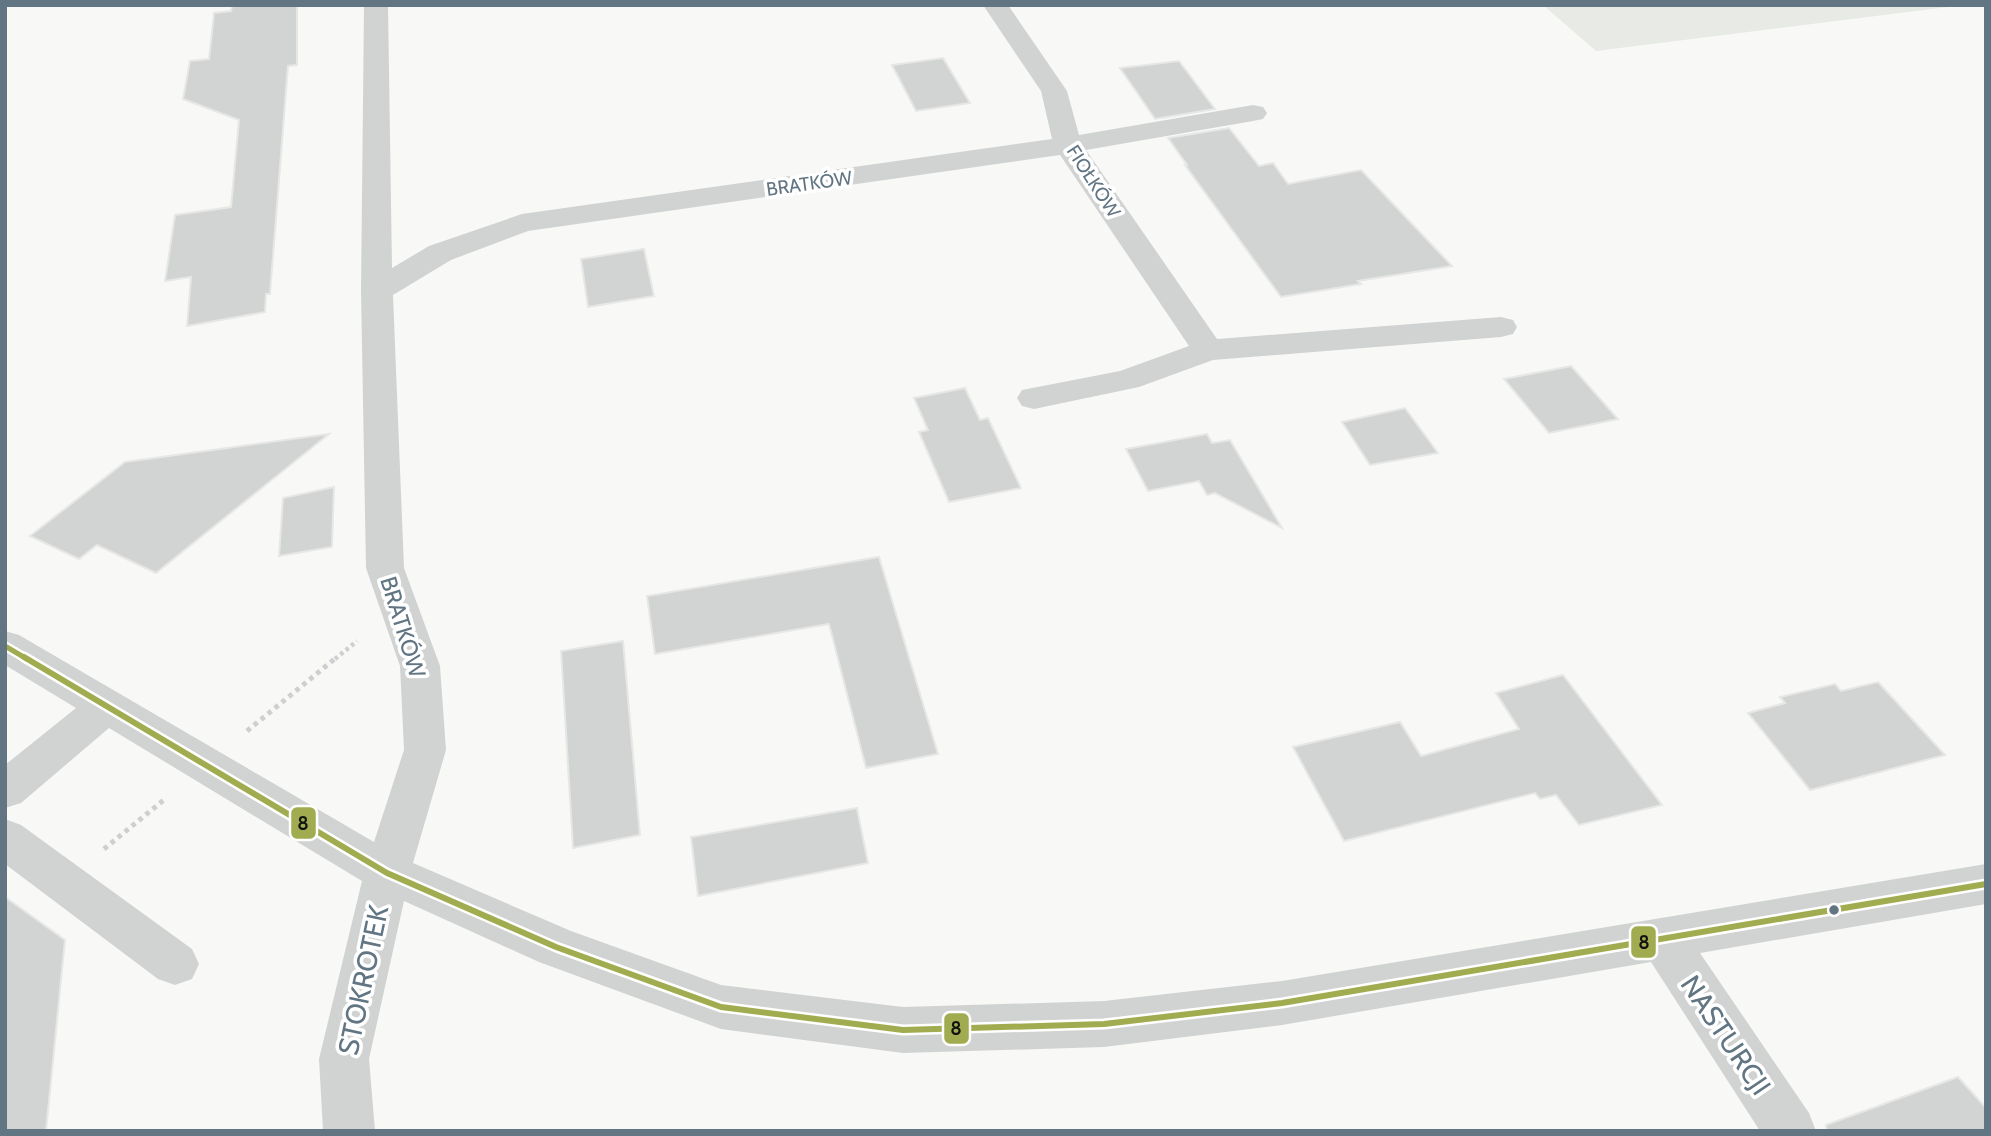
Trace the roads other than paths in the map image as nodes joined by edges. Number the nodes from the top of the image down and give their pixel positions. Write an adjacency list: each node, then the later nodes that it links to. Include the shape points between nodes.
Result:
1 (376, 5): 5 (street, BRATKÓW)
2 (996, 5): 4 (street, FIOŁKÓW, via 1054,91)
3 (1254, 113): 4 (street, BRATKÓW)
4 (1068, 145): 5 (street, BRATKÓW, via 522,223 440,253); 7 (street, FIOŁKÓW)
5 (377, 291): 13 (street, BRATKÓW, via 384,568 420,666 425,750)
6 (1501, 327): 7 (street)
7 (1208, 350): 8 (street, via 1127,380)
8 (1034, 398)
9 (5, 646): 10 (street)
10 (107, 706): 11 (street); 13 (street)
11 (5, 790)
12 (5, 838): 16 (street)
13 (387, 873): 15 (street, via 556,947 721,1007 903,1030 1104,1024 1282,1003); 17 (street, STOKROTEK, via 344,1059)
14 (1986, 884): 15 (street)
15 (1663, 939): 18 (street, NASTURCJI)
16 (175, 964)
17 (349, 1131)
18 (1790, 1131)

